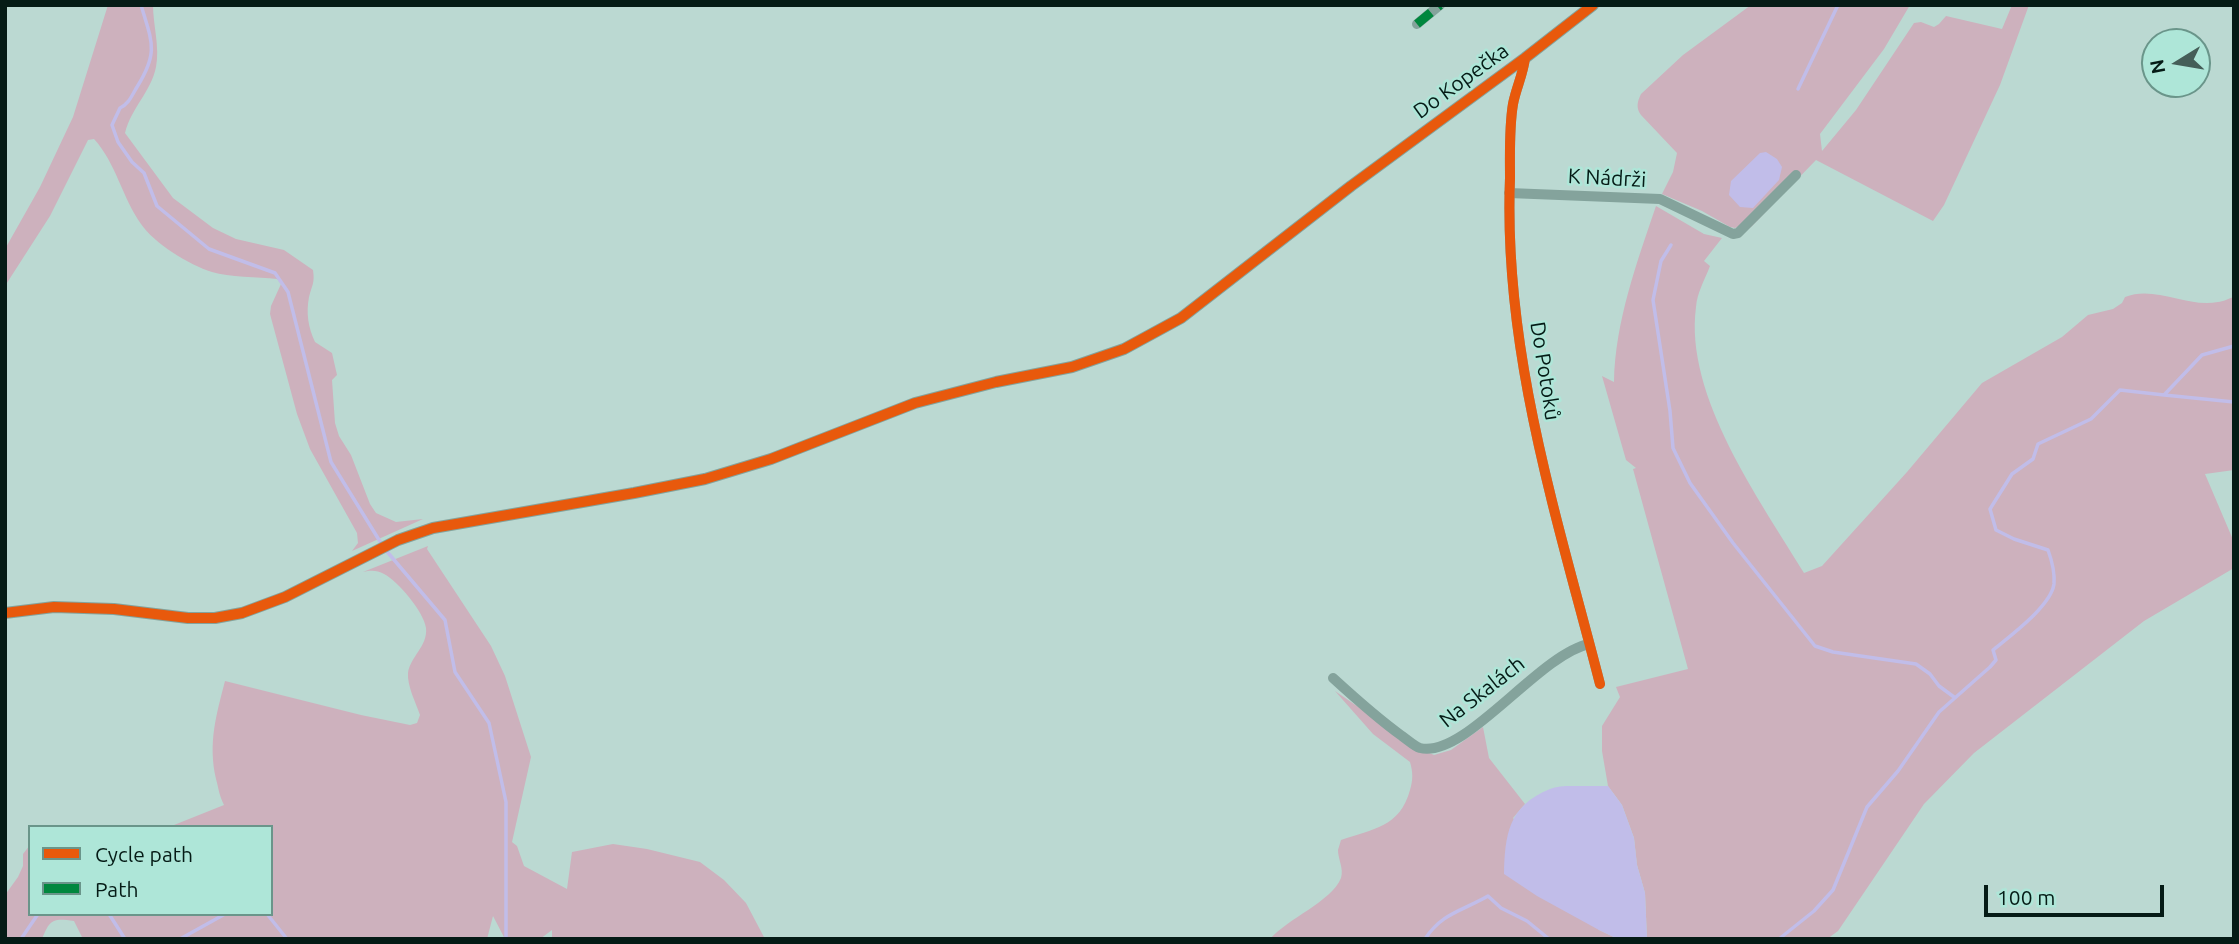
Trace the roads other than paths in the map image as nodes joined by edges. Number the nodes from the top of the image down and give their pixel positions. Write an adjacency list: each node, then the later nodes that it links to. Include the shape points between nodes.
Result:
1 (1593, 5): 4 (street, Do Kopečka)
2 (1438, 6): 3 (street)
3 (1417, 24)
4 (1525, 58): 6 (street, Do Potoků, via 1513,102); 7 (street, Do Kopečka, via 1181,318 1124,349 1072,367 915,403 771,459 705,479 433,528 242,613 188,618 78,607)
5 (1797, 175): 6 (street, K Nádrži, via 1732,234 1660,199)
6 (1509, 193): 8 (street, Do Potoků, via 1515,305 1527,391)
7 (5, 613)
8 (1589, 644): 9 (street, Na Skalách, via 1546,667 1461,736 1429,749 1418,748 1369,712); 10 (street, Do Potoků)
9 (1333, 678)
10 (1600, 684)

